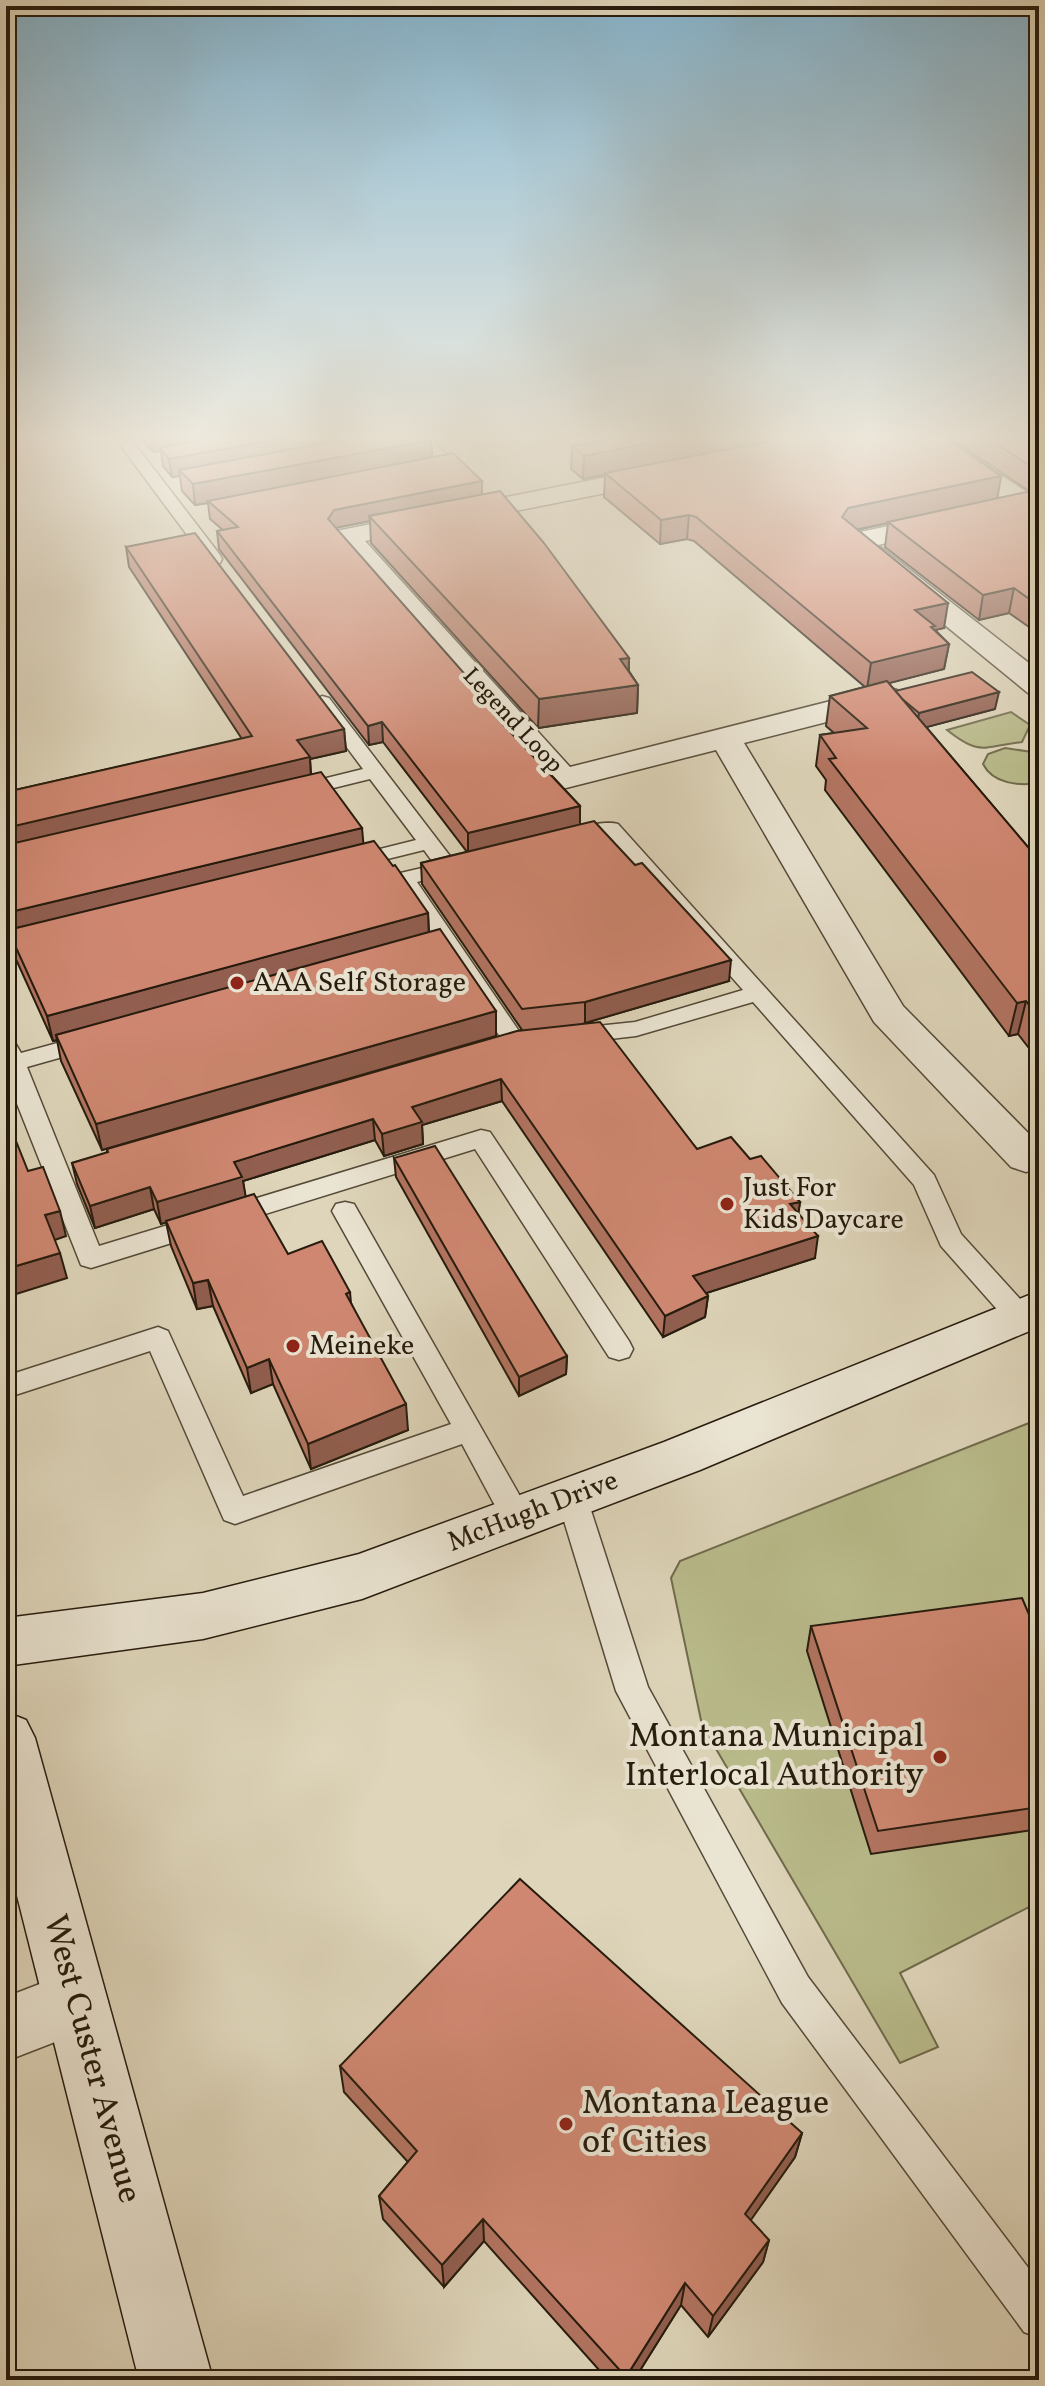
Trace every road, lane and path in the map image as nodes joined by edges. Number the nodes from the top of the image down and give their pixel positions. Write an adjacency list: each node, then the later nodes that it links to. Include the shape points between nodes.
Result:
1 (207, 545): 4 (lane)
2 (353, 545): 8 (street, Legend Loop, via 562,779)
3 (861, 545): 5 (street, via 996,669)
4 (227, 577)
5 (1039, 686)
6 (310, 687): 9 (lane)
7 (921, 688): 8 (street)
8 (725, 738): 23 (street, via 888,1013 1026,1157)
9 (375, 772): 10 (lane); 12 (lane)
10 (283, 794)
11 (552, 842): 18 (lane, via 611,828)
12 (429, 843): 14 (lane); 15 (lane)
13 (492, 857): 14 (lane)
14 (448, 868): 16 (lane, via 404,879)
15 (323, 869)
16 (447, 943): 17 (lane); 20 (lane)
17 (418, 951)
18 (759, 993): 20 (lane, via 636,1029); 27 (lane, via 925,1181 950,1239)
19 (118, 1034): 22 (lane)
20 (515, 1042): 21 (lane)
21 (484, 1051)
22 (9, 1054): 25 (lane)
23 (1039, 1152)
24 (88, 1166): 25 (lane)
25 (57, 1174): 28 (lane, via 91,1258 481,1138)
26 (345, 1211): 30 (lane)
27 (1029, 1313): 31 (street, McHugh Drive)
28 (619, 1349)
29 (6, 1387): 30 (lane, via 158,1338 235,1511)
30 (469, 1430): 32 (lane)
31 (572, 1498): 32 (street, McHugh Drive); 37 (lane, via 633,1691 795,1990)
32 (518, 1519): 33 (street, McHugh Drive, via 362,1576 203,1616)
33 (6, 1642)
34 (6, 1738): 35 (street, West Custer Avenue)
35 (76, 2002): 36 (street); 38 (street, West Custer Avenue)
36 (6, 2029)
37 (1039, 2317)
38 (176, 2380)

